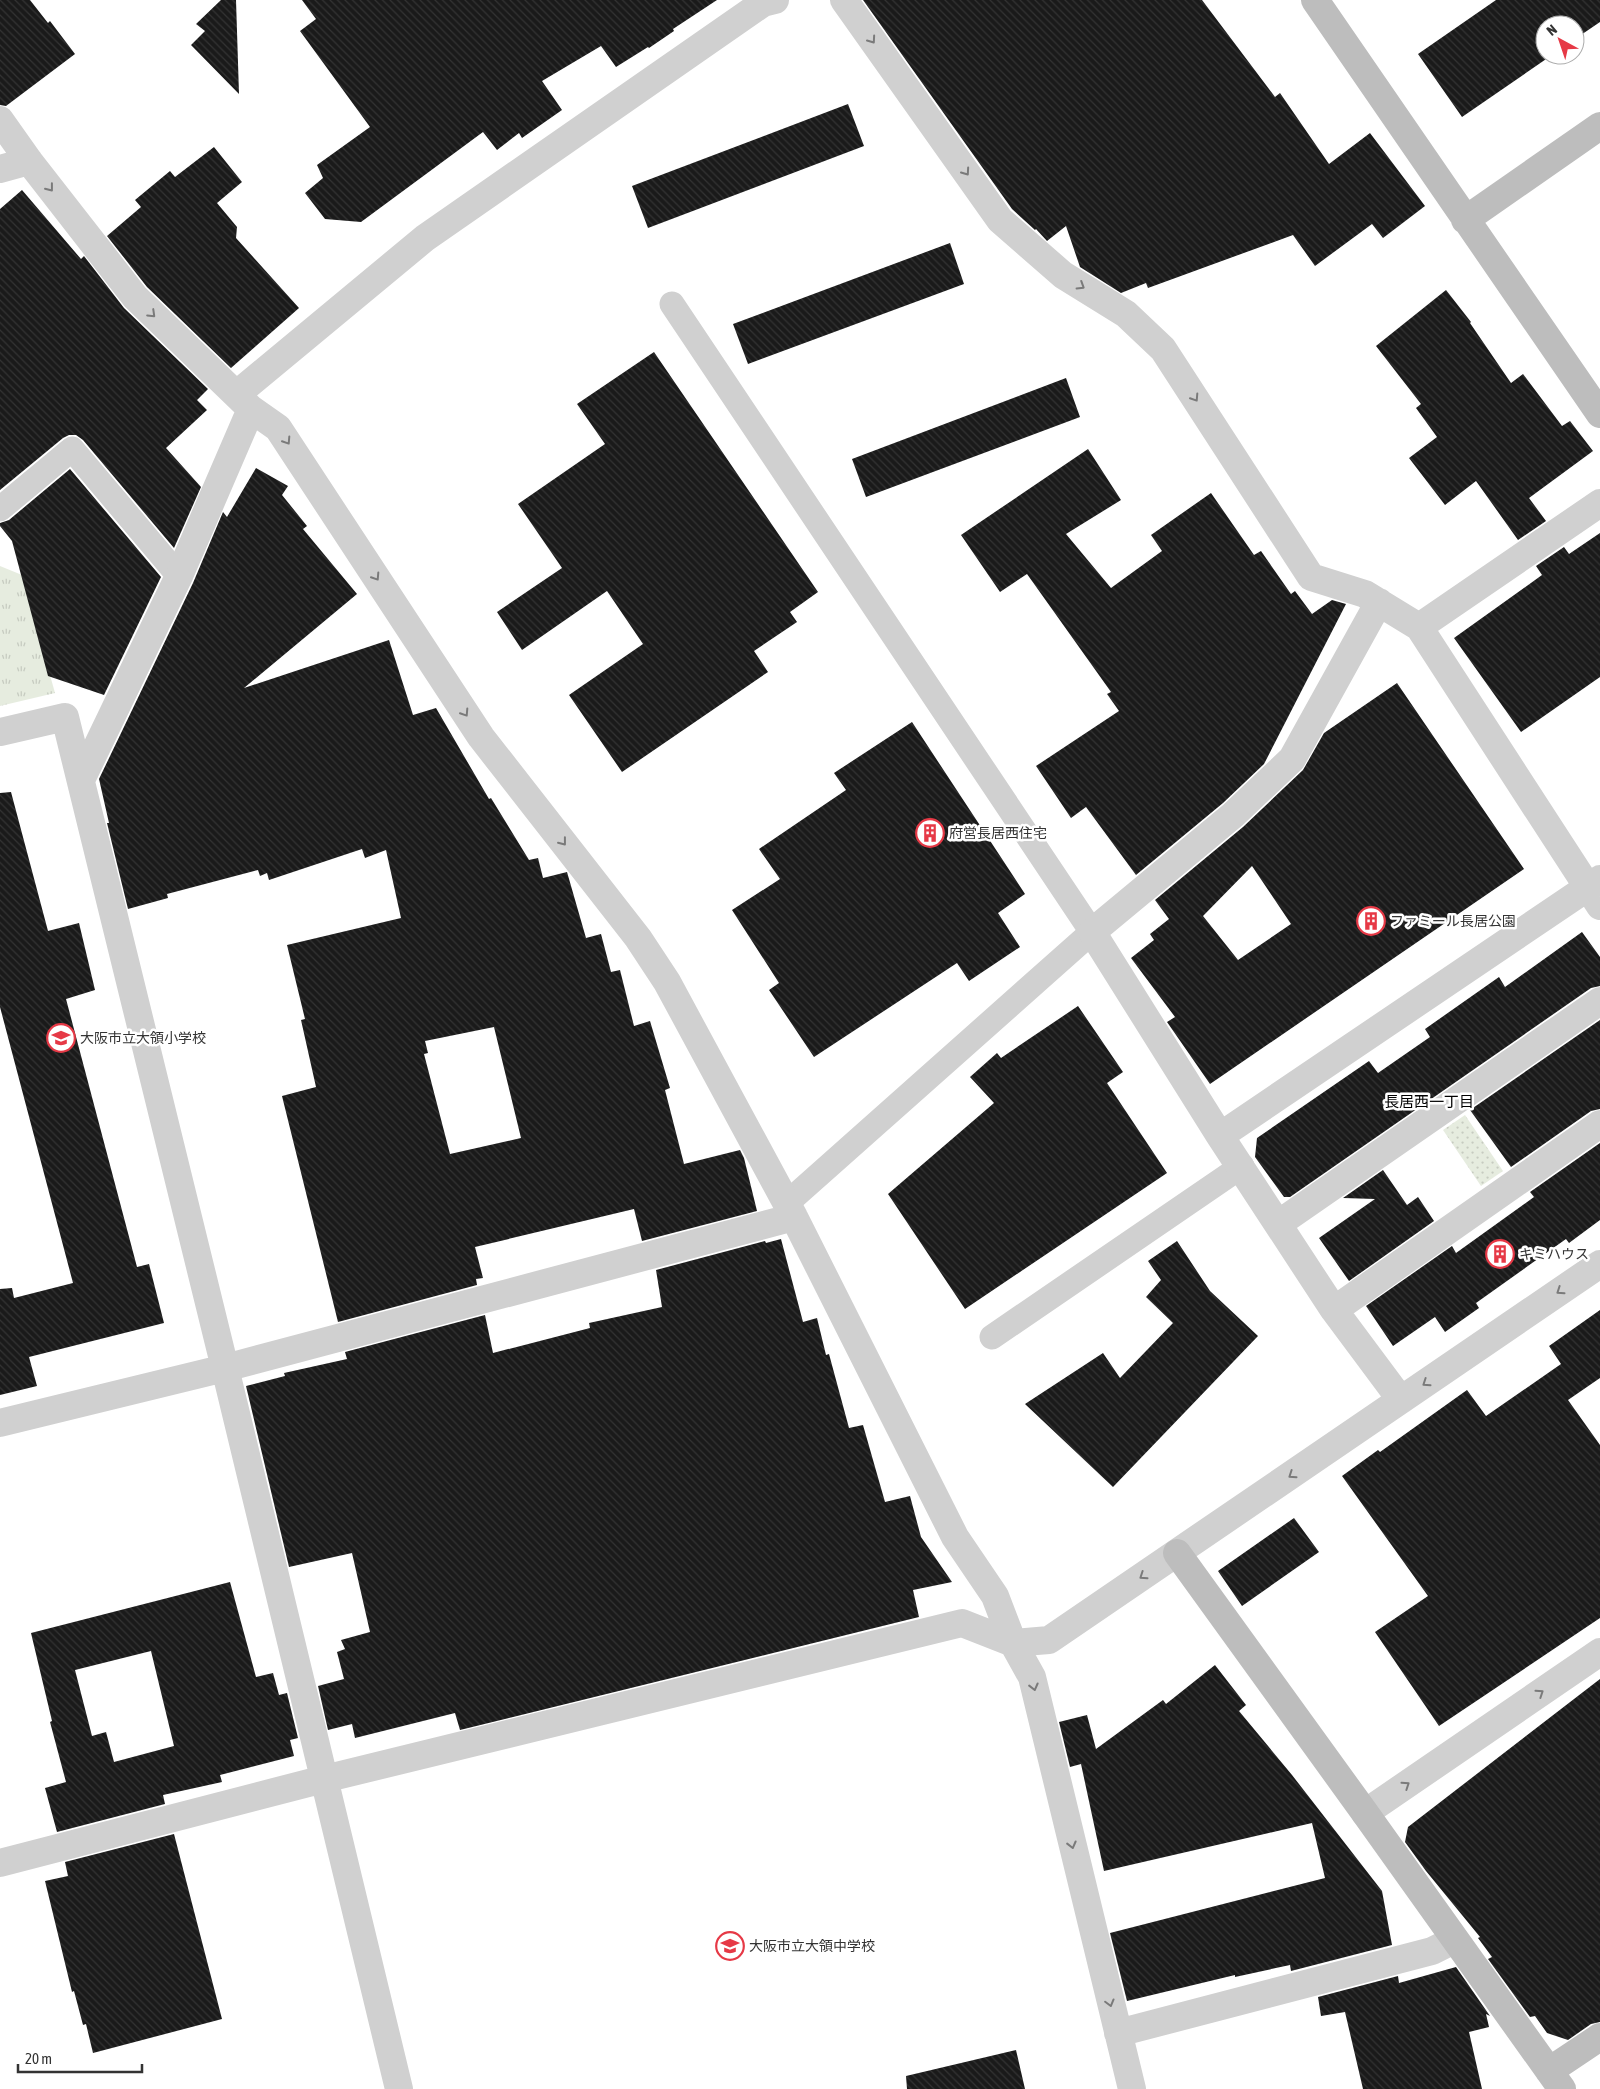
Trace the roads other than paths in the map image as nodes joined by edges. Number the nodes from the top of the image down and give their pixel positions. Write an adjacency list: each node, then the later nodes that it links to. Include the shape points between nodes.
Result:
1 (775, 0): 10 (street, via 763,3 425,238)
2 (844, 0): 15 (street, one-way to 15, via 1000,220 1063,275 1126,314 1163,349 1311,576)
3 (1315, 0): 8 (street)
4 (0, 120): 6 (street)
5 (1600, 126): 8 (street)
6 (29, 161): 7 (street); 10 (street, one-way to 10, via 135,298)
7 (0, 169)
8 (1465, 220): 11 (street)
9 (672, 304): 20 (lane)
10 (244, 402): 14 (street); 25 (street, one-way to 25, via 278,428 481,737 638,938 667,982)
11 (1600, 414)
12 (1600, 503): 16 (street)
13 (0, 509): 14 (lane, via 72,449)
14 (179, 576): 18 (street)
15 (1379, 602): 16 (street); 20 (street, via 1292,759 1233,815)
16 (1419, 627): 19 (street)
17 (0, 732): 18 (street, via 65,717)
18 (81, 780): 30 (street)
19 (1596, 891): 23 (street)
20 (1092, 932): 23 (street); 25 (lane)
21 (1600, 1001): 26 (street)
22 (1600, 1124): 28 (street)
23 (1220, 1136): 24 (street)
24 (1242, 1166): 26 (street); 29 (lane)
25 (790, 1210): 30 (street); 34 (street, via 955,1537 995,1596)
26 (1278, 1224): 28 (street)
27 (1600, 1264): 31 (street, one-way to 31)
28 (1334, 1310): 31 (street)
29 (992, 1336)
30 (225, 1368): 32 (street); 36 (street)
31 (1401, 1400): 33 (street, one-way to 33)
32 (0, 1423)
33 (1177, 1553): 34 (street, one-way to 34, via 1049,1640); 37 (street)
34 (1013, 1643): 36 (street, via 962,1623); 40 (street, one-way to 40, via 1032,1677)
35 (1600, 1652): 37 (street, one-way to 35)
36 (324, 1779): 38 (street); 43 (street)
37 (1365, 1813): 39 (street)
38 (0, 1863)
39 (1454, 1940): 40 (street, via 1432,1951); 42 (street)
40 (1118, 2033): 44 (street)
41 (1600, 2037): 42 (street)
42 (1555, 2080)
43 (399, 2089)
44 (1132, 2089)

